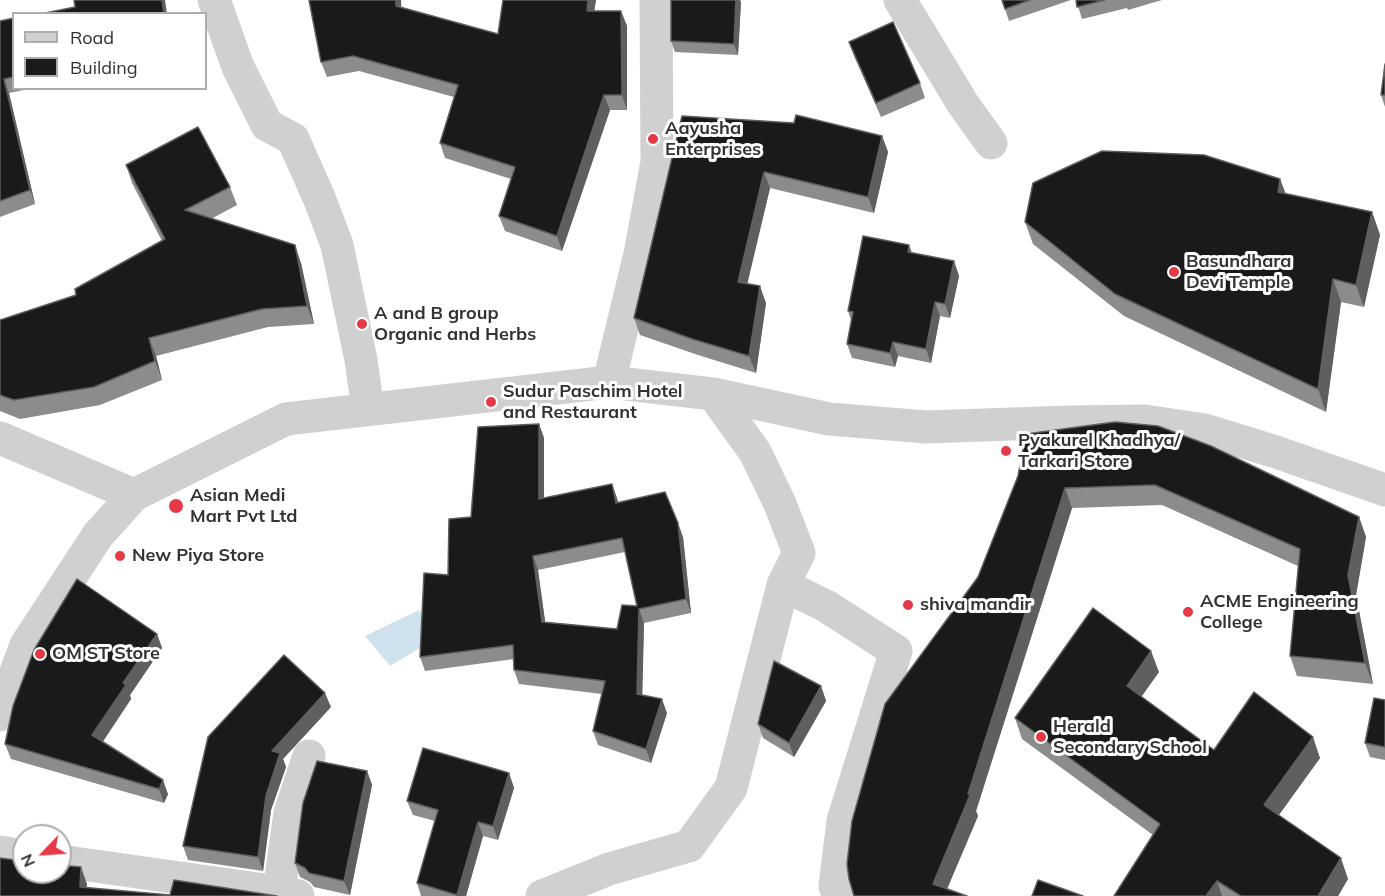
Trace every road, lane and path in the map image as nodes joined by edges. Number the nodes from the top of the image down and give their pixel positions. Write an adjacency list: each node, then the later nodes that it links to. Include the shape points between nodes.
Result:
1 (214, 0): 7 (street, via 238,67 267,125 293,139 334,236)
2 (656, 0): 5 (street, via 657,162 640,254)
3 (900, 0): 4 (street, via 963,104)
4 (992, 143)
5 (609, 382): 6 (street); 7 (street)
6 (713, 394): 9 (street, via 829,419 926,427 1145,421 1205,430); 11 (street, via 756,452 799,553)
7 (368, 410): 10 (street, via 286,419)
8 (0, 438): 10 (street)
9 (1385, 490)
10 (134, 495): 12 (street, via 98,535 26,645)
11 (783, 585): 16 (street, via 731,788 689,846 609,869); 17 (street, via 826,606 896,651 843,821 835,886)
12 (0, 715)
13 (309, 756): 15 (street, via 290,813)
14 (72, 863): 15 (street)
15 (289, 894)
16 (542, 896)
17 (838, 896)

